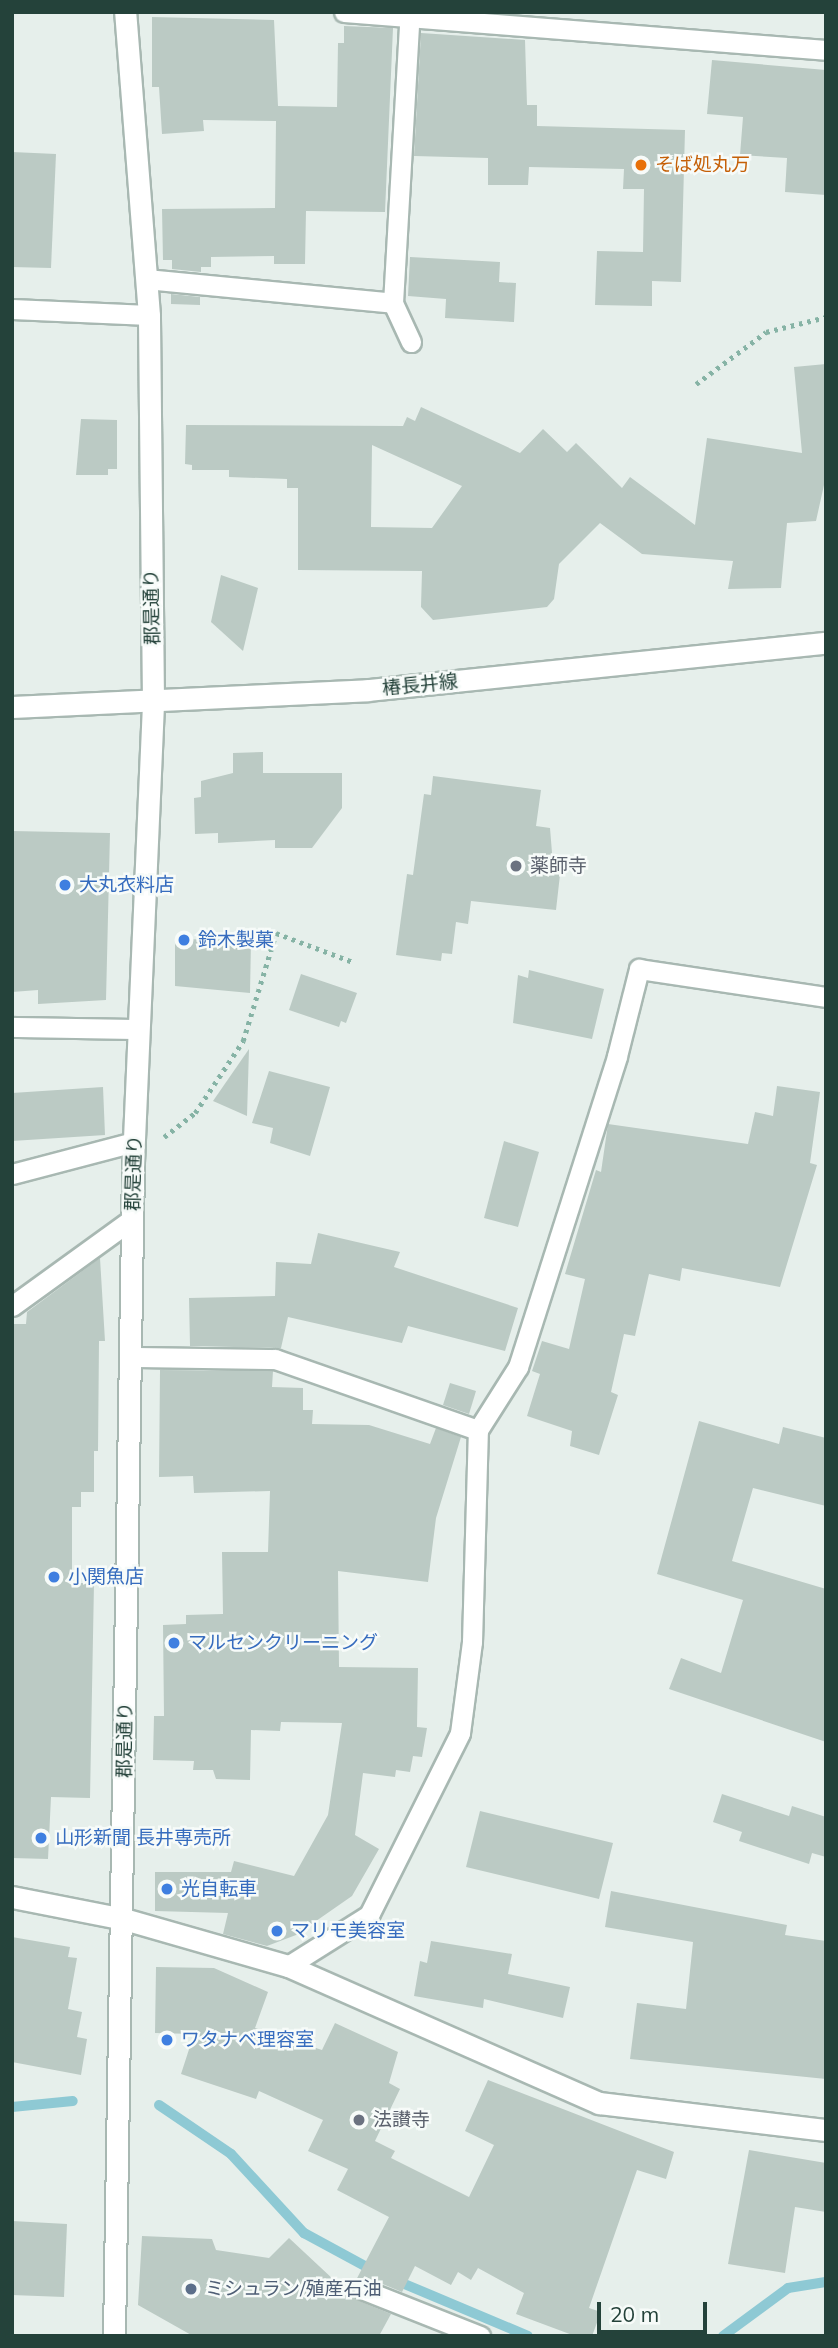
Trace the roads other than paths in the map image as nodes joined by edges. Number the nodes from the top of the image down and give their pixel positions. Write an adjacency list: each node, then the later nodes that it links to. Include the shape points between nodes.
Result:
1 (125, 12): 5 (street, 郡是通り)
2 (344, 12): 3 (lane)
3 (410, 15): 4 (lane); 6 (lane)
4 (826, 50)
5 (146, 279): 6 (lane); 8 (street, 郡是通り)
6 (393, 303): 9 (lane)
7 (12, 309): 8 (lane)
8 (149, 315): 11 (street, 郡是通り)
9 (411, 342)
10 (826, 643): 11 (street, 椿長井線, via 368,690)
11 (153, 701): 12 (street, 椿長井線); 15 (street, 郡是通り)
12 (12, 707)
13 (826, 997): 21 (lane, via 639,969 617,1056 518,1367)
14 (12, 1027): 15 (lane)
15 (139, 1029): 16 (street, 郡是通り)
16 (134, 1152): 17 (lane); 18 (street, 郡是通り)
17 (12, 1174)
18 (132, 1219): 19 (lane); 20 (street, 郡是通り)
19 (12, 1306)
20 (130, 1357): 21 (lane, via 275,1359); 23 (street, 郡是通り)
21 (478, 1430): 24 (lane, via 472,1642 460,1733 369,1914)
22 (12, 1897): 23 (street)
23 (124, 1919): 24 (street); 27 (street, 郡是通り)
24 (288, 1966): 25 (street, via 599,2103)
25 (826, 2130)
26 (364, 2290): 28 (lane)
27 (114, 2336)
28 (480, 2336)

